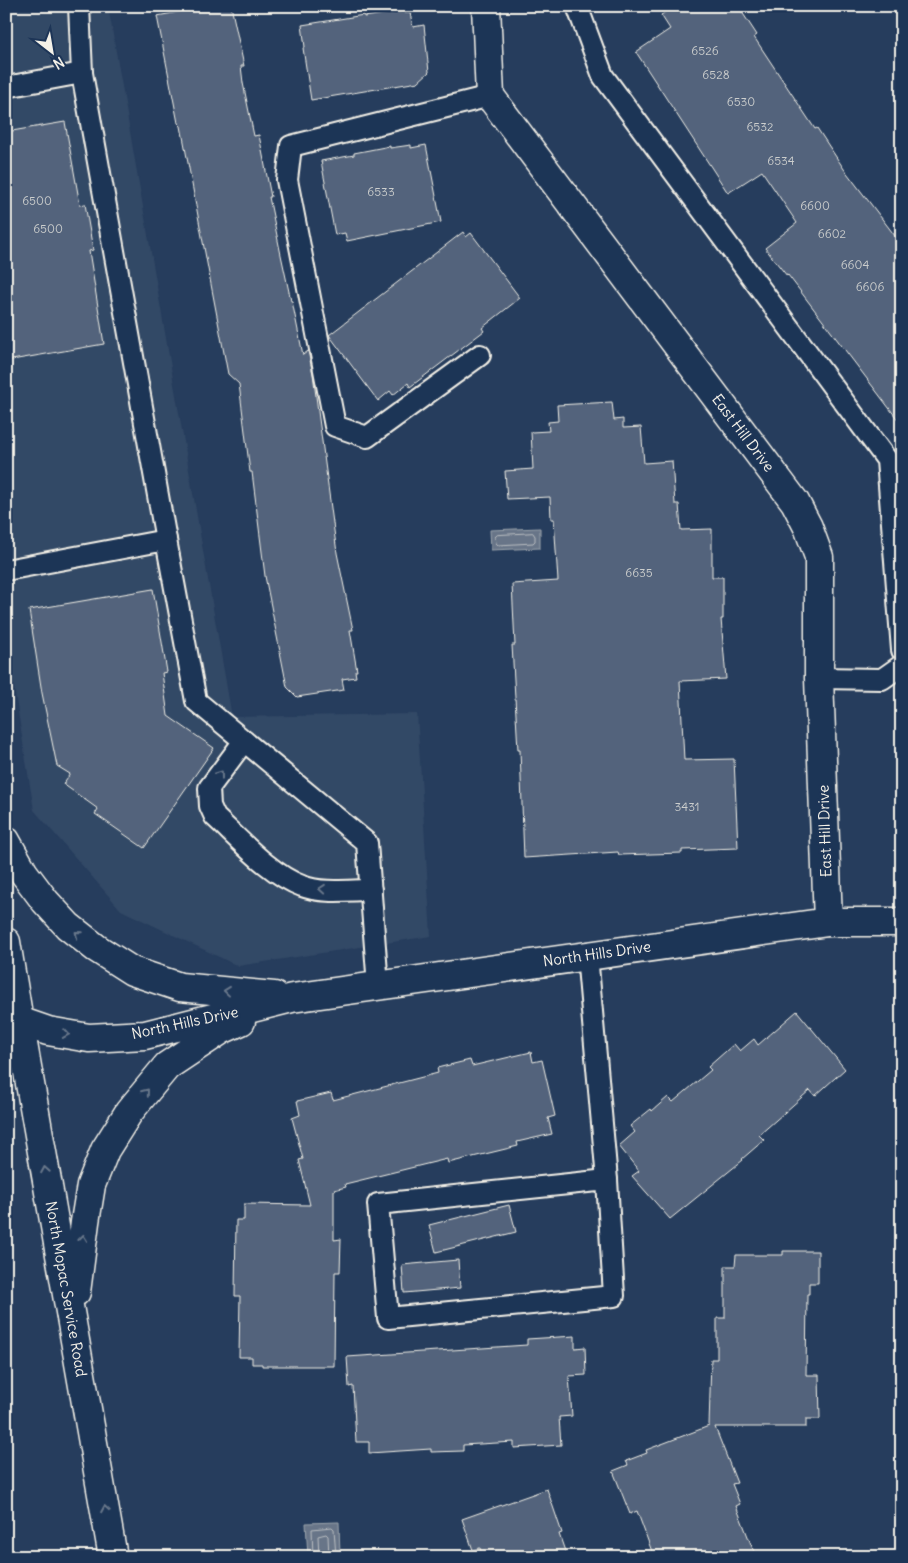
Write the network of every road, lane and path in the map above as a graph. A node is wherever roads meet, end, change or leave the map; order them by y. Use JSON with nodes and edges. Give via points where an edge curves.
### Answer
{"nodes":[{"id":1,"x":79,"y":6,"type":"edge"},
{"id":2,"x":486,"y":6,"type":"edge"},
{"id":3,"x":577,"y":6,"type":"edge"},
{"id":4,"x":82,"y":73,"type":"junction"},
{"id":5,"x":6,"y":87,"type":"edge"},
{"id":6,"x":490,"y":96,"type":"junction"},
{"id":7,"x":480,"y":356,"type":"dead end"},
{"id":8,"x":166,"y":540,"type":"junction"},
{"id":9,"x":6,"y":570,"type":"edge"},
{"id":10,"x":902,"y":650,"type":"edge"},
{"id":11,"x":902,"y":666,"type":"edge"},
{"id":12,"x":819,"y":678,"type":"junction"},
{"id":13,"x":244,"y":741,"type":"junction"},
{"id":14,"x":6,"y":841,"type":"edge"},
{"id":15,"x":371,"y":890,"type":"junction"},
{"id":16,"x":828,"y":922,"type":"junction"},
{"id":17,"x":902,"y":922,"type":"edge"},
{"id":18,"x":6,"y":942,"type":"edge"},
{"id":19,"x":587,"y":955,"type":"junction"},
{"id":20,"x":378,"y":986,"type":"junction"},
{"id":21,"x":292,"y":998,"type":"junction"},
{"id":22,"x":12,"y":1018,"type":"edge"},
{"id":23,"x":607,"y":1180,"type":"junction"},
{"id":24,"x":72,"y":1321,"type":"junction"},
{"id":25,"x":113,"y":1557,"type":"edge"}],
"edges":[{"from":1,"to":4,"type":"lane"},
{"from":2,"to":6,"type":"street"},
{"from":3,"to":10,"type":"lane","via":[[603,76],[887,460]]},
{"from":4,"to":5,"type":"lane"},
{"from":4,"to":8,"type":"lane"},
{"from":6,"to":7,"type":"lane","via":[[291,146],[288,180],[334,426],[366,437]]},
{"from":6,"to":12,"type":"street","name":"East Hill Drive","via":[[795,502],[819,557]]},
{"from":8,"to":9,"type":"lane"},
{"from":8,"to":13,"type":"lane","via":[[196,701]]},
{"from":11,"to":12,"type":"lane","via":[[882,679]]},
{"from":12,"to":16,"type":"street","name":"East Hill Drive"},
{"from":13,"to":15,"type":"lane","via":[[367,843]]},
{"from":15,"to":13,"type":"lane","one_way":true,"via":[[319,890],[302,886],[278,874],[215,817],[210,806],[209,788]]},
{"from":21,"to":14,"type":"street","name":"North Hills Drive","one_way":true,"via":[[180,987],[132,971],[68,926],[24,873]]},
{"from":15,"to":20,"type":"lane"},
{"from":16,"to":17,"type":"street","name":"North Hills Drive"},
{"from":16,"to":19,"type":"street","name":"North Hills Drive"},
{"from":18,"to":22,"type":"street","name":"North Mopac Service Road"},
{"from":19,"to":20,"type":"street","name":"North Hills Drive"},
{"from":19,"to":23,"type":"lane"},
{"from":20,"to":21,"type":"street","name":"North Hills Drive"},
{"from":22,"to":21,"type":"street","name":"North Hills Drive","one_way":true,"via":[[48,1031],[89,1038],[145,1035]]},
{"from":24,"to":21,"type":"street","one_way":true,"via":[[91,1185],[105,1150],[129,1112],[167,1066],[221,1030]]},
{"from":24,"to":22,"type":"street","name":"North Mopac Service Road","one_way":true},
{"from":23,"to":23,"type":"lane","via":[[378,1204],[388,1318],[614,1296]]},
{"from":25,"to":24,"type":"street","name":"North Mopac Service Road","one_way":true}]}
